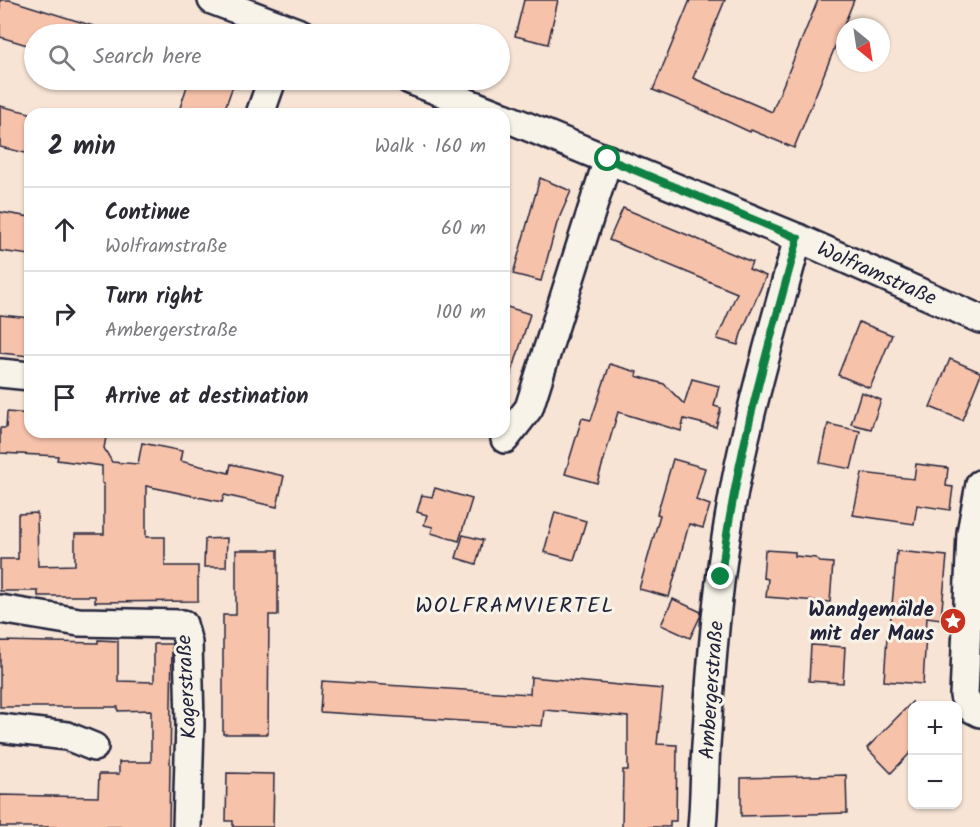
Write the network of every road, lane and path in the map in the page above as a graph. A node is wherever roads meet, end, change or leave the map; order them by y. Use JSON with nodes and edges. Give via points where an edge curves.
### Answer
{"nodes":[{"id":1,"x":213,"y":0,"type":"edge"},
{"id":2,"x":271,"y":24,"type":"edge"},
{"id":3,"x":268,"y":90,"type":"edge"},
{"id":4,"x":436,"y":90,"type":"edge"},
{"id":5,"x":262,"y":108,"type":"edge"},
{"id":6,"x":482,"y":108,"type":"edge"},
{"id":7,"x":510,"y":119,"type":"edge"},
{"id":8,"x":608,"y":159,"type":"junction"},
{"id":9,"x":798,"y":238,"type":"junction"},
{"id":10,"x":980,"y":319,"type":"edge"},
{"id":11,"x":0,"y":373,"type":"edge"},
{"id":12,"x":24,"y":375,"type":"edge"},
{"id":13,"x":510,"y":433,"type":"edge"},
{"id":14,"x":980,"y":484,"type":"edge"},
{"id":15,"x":0,"y":609,"type":"edge"},
{"id":16,"x":980,"y":713,"type":"edge"},
{"id":17,"x":0,"y":728,"type":"edge"},
{"id":18,"x":94,"y":747,"type":"dead end"},
{"id":19,"x":187,"y":827,"type":"edge"},
{"id":20,"x":702,"y":827,"type":"edge"}],
"edges":[{"from":1,"to":2,"type":"street"},
{"from":3,"to":5,"type":"street"},
{"from":4,"to":6,"type":"street"},
{"from":7,"to":8,"type":"street","name":"Wolframstraße"},
{"from":8,"to":9,"type":"street","name":"Wolframstraße"},
{"from":8,"to":13,"type":"street","via":[[529,408]]},
{"from":9,"to":10,"type":"street","name":"Wolframstraße"},
{"from":9,"to":20,"type":"street","name":"Ambergerstraße","via":[[756,392],[726,537],[706,733]]},
{"from":11,"to":12,"type":"street"},
{"from":14,"to":16,"type":"street","via":[[971,533],[964,696],[972,709]]},
{"from":15,"to":19,"type":"street","name":"Kagerstraße","via":[[79,622],[183,624],[188,643],[190,724]]},
{"from":17,"to":18,"type":"street","via":[[67,736]]}]}
